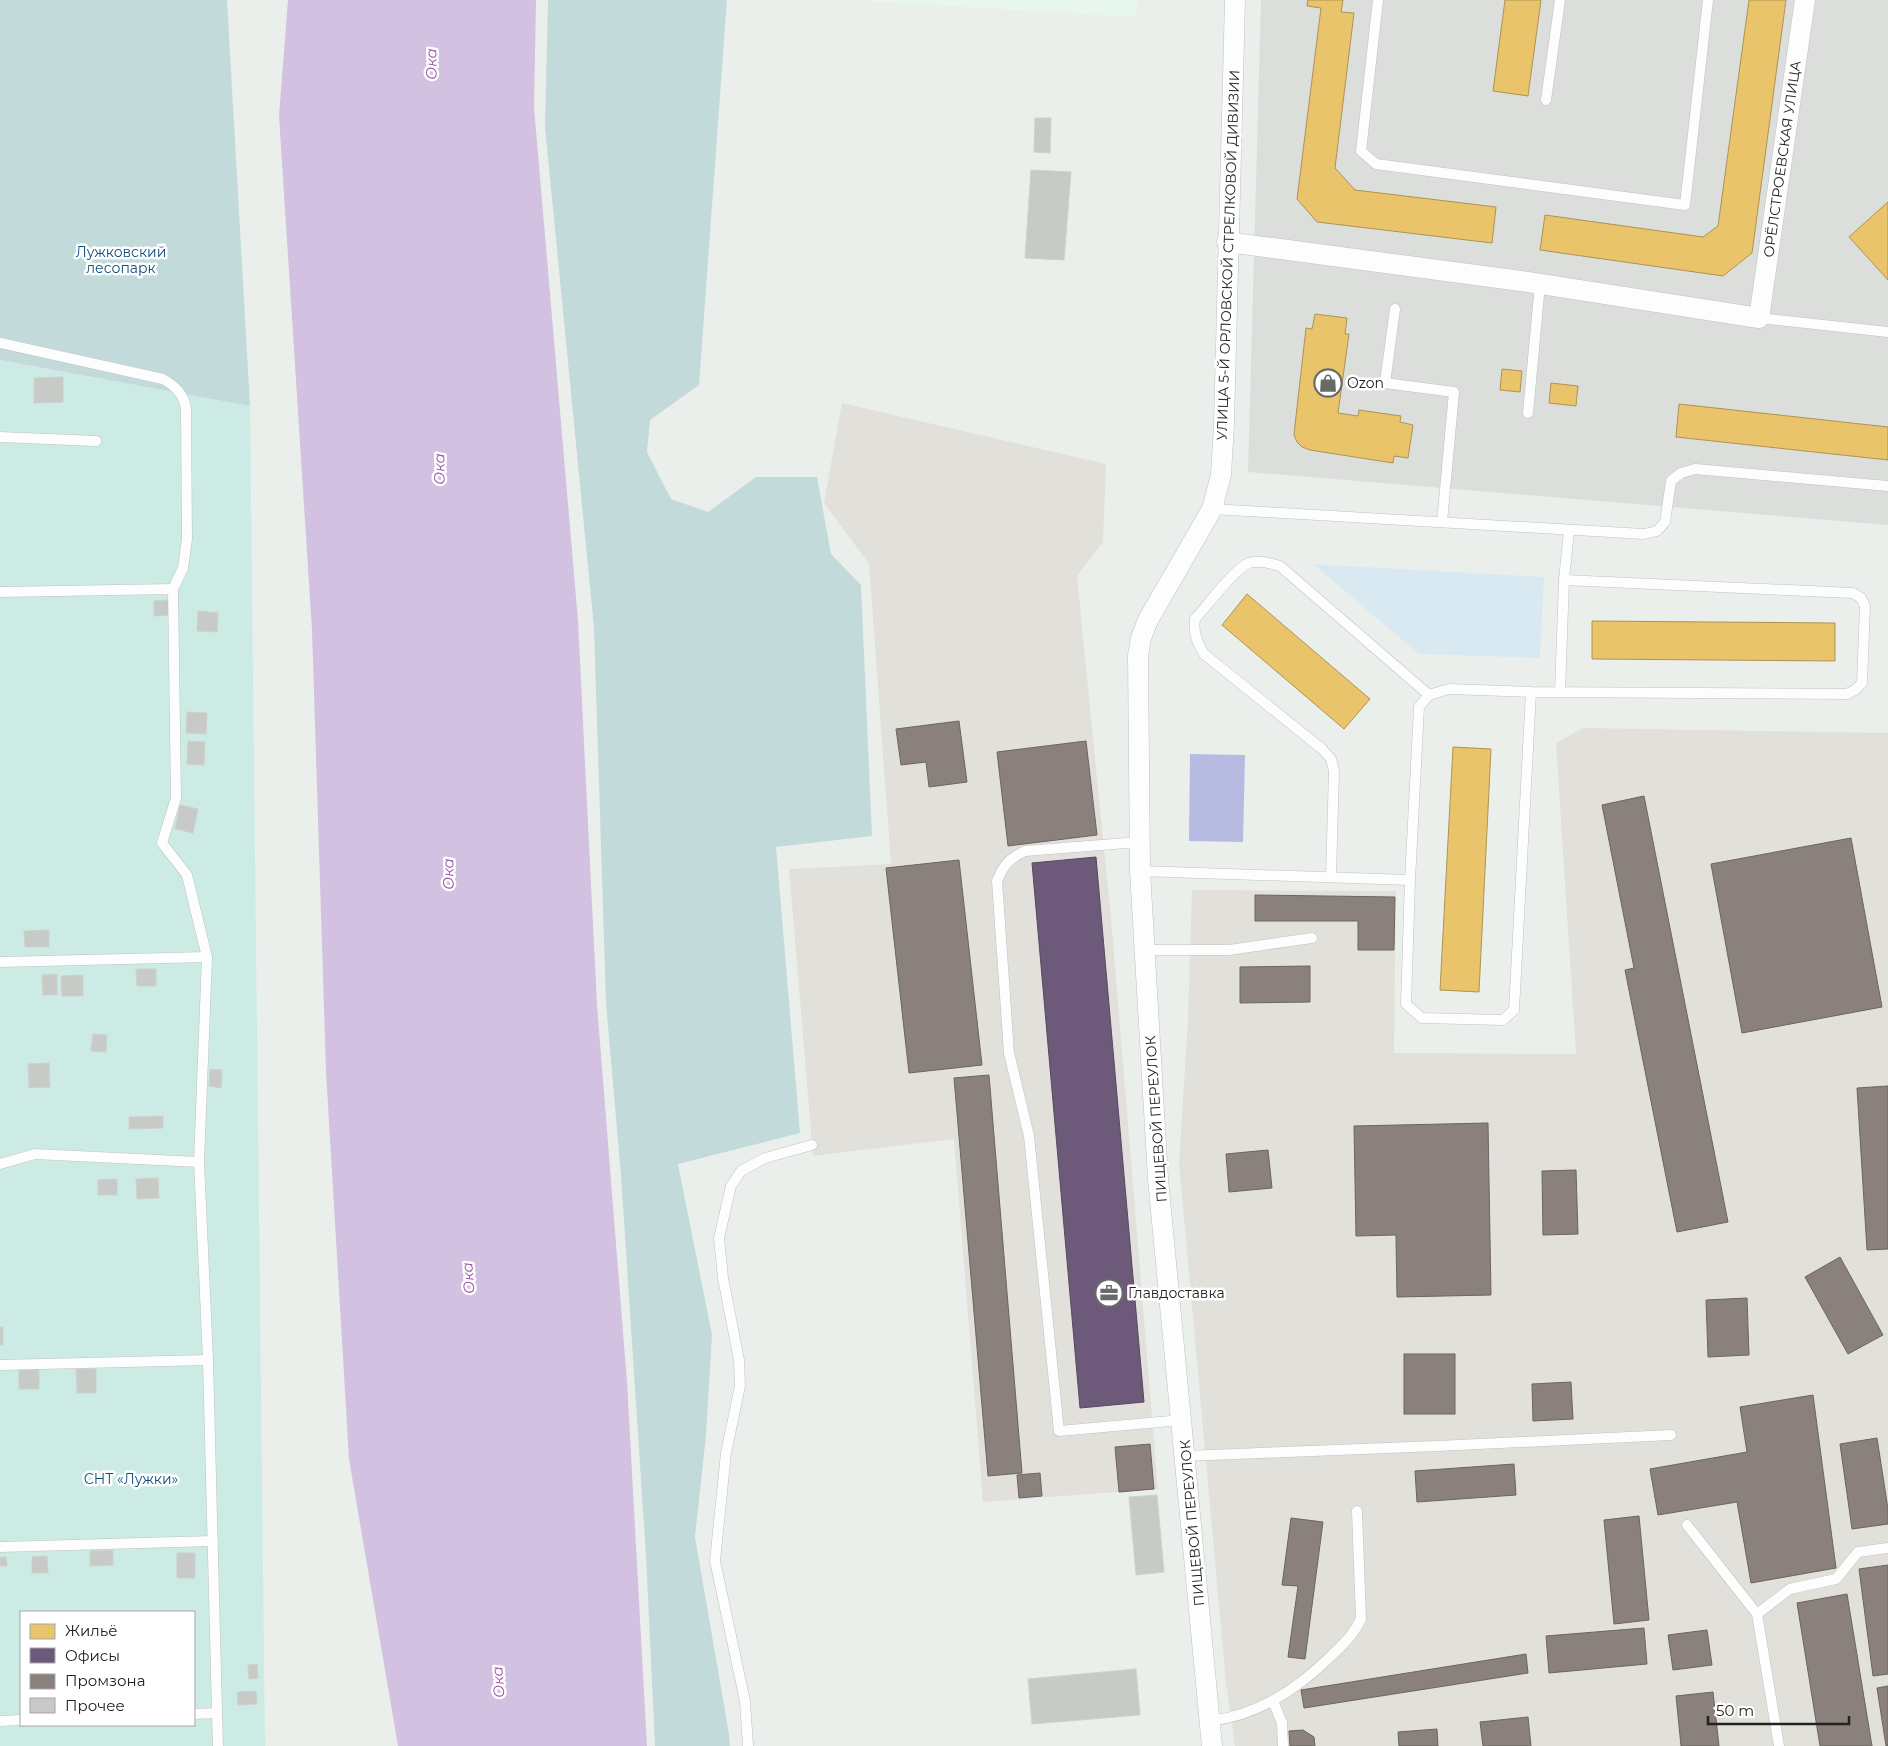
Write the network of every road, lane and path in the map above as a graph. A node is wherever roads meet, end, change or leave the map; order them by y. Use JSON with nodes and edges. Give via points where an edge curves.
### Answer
{"nodes":[{"id":1,"x":1235,"y":0,"type":"edge"},
{"id":2,"x":1378,"y":0,"type":"edge"},
{"id":3,"x":1560,"y":0,"type":"edge"},
{"id":4,"x":1708,"y":0,"type":"edge"},
{"id":5,"x":1805,"y":0,"type":"edge"},
{"id":6,"x":1546,"y":100,"type":"dead end"},
{"id":7,"x":1227,"y":242,"type":"junction"},
{"id":8,"x":1540,"y":284,"type":"junction"},
{"id":9,"x":1395,"y":309,"type":"dead end"},
{"id":10,"x":1759,"y":318,"type":"junction"},
{"id":11,"x":1888,"y":332,"type":"edge"},
{"id":12,"x":0,"y":343,"type":"edge"},
{"id":13,"x":1528,"y":413,"type":"dead end"},
{"id":14,"x":0,"y":437,"type":"edge"},
{"id":15,"x":96,"y":441,"type":"dead end"},
{"id":16,"x":1888,"y":486,"type":"edge"},
{"id":17,"x":1212,"y":509,"type":"junction"},
{"id":18,"x":1442,"y":522,"type":"junction"},
{"id":19,"x":1569,"y":531,"type":"junction"},
{"id":20,"x":1564,"y":580,"type":"junction"},
{"id":21,"x":173,"y":588,"type":"junction"},
{"id":22,"x":0,"y":592,"type":"edge"},
{"id":23,"x":1531,"y":692,"type":"junction"},
{"id":24,"x":1560,"y":692,"type":"junction"},
{"id":25,"x":1429,"y":695,"type":"junction"},
{"id":26,"x":1139,"y":842,"type":"junction"},
{"id":27,"x":1140,"y":871,"type":"junction"},
{"id":28,"x":1331,"y":877,"type":"junction"},
{"id":29,"x":1410,"y":880,"type":"junction"},
{"id":30,"x":1312,"y":938,"type":"dead end"},
{"id":31,"x":1145,"y":950,"type":"junction"},
{"id":32,"x":207,"y":958,"type":"junction"},
{"id":33,"x":0,"y":962,"type":"edge"},
{"id":34,"x":812,"y":1145,"type":"dead end"},
{"id":35,"x":199,"y":1162,"type":"junction"},
{"id":36,"x":0,"y":1164,"type":"edge"},
{"id":37,"x":208,"y":1360,"type":"junction"},
{"id":38,"x":0,"y":1365,"type":"edge"},
{"id":39,"x":1182,"y":1420,"type":"junction"},
{"id":40,"x":1671,"y":1435,"type":"dead end"},
{"id":41,"x":1185,"y":1456,"type":"junction"},
{"id":42,"x":1357,"y":1511,"type":"dead end"},
{"id":43,"x":1687,"y":1524,"type":"dead end"},
{"id":44,"x":213,"y":1541,"type":"junction"},
{"id":45,"x":0,"y":1546,"type":"edge"},
{"id":46,"x":1888,"y":1548,"type":"edge"},
{"id":47,"x":1757,"y":1614,"type":"junction"},
{"id":48,"x":1273,"y":1701,"type":"junction"},
{"id":49,"x":217,"y":1713,"type":"junction"},
{"id":50,"x":195,"y":1714,"type":"edge"},
{"id":51,"x":0,"y":1720,"type":"edge"},
{"id":52,"x":20,"y":1720,"type":"edge"},
{"id":53,"x":1210,"y":1720,"type":"junction"},
{"id":54,"x":218,"y":1746,"type":"edge"},
{"id":55,"x":748,"y":1746,"type":"edge"},
{"id":56,"x":1212,"y":1746,"type":"edge"},
{"id":57,"x":1283,"y":1746,"type":"edge"},
{"id":58,"x":1779,"y":1746,"type":"edge"}],
"edges":[{"from":1,"to":7,"type":"street","name":"УЛИЦА 5-Й ОРЛОВСКОЙ СТРЕЛКОВОЙ ДИВИЗИИ"},
{"from":2,"to":4,"type":"lane","via":[[1361,151],[1376,164],[1685,205]]},
{"from":3,"to":6,"type":"lane"},
{"from":5,"to":10,"type":"street","name":"ОРЁЛСТРОЕВСКАЯ УЛИЦА"},
{"from":7,"to":8,"type":"street"},
{"from":7,"to":17,"type":"street","name":"УЛИЦА 5-Й ОРЛОВСКОЙ СТРЕЛКОВОЙ ДИВИЗИИ","via":[[1224,424],[1221,475]]},
{"from":8,"to":10,"type":"street"},
{"from":8,"to":13,"type":"lane"},
{"from":9,"to":18,"type":"lane","via":[[1385,383],[1454,392]]},
{"from":10,"to":11,"type":"lane"},
{"from":12,"to":21,"type":"lane","via":[[163,379],[176,386],[186,409],[187,539],[183,568]]},
{"from":14,"to":15,"type":"lane"},
{"from":16,"to":19,"type":"lane","via":[[1695,469],[1681,473],[1671,482],[1665,522],[1657,531],[1644,534]]},
{"from":17,"to":18,"type":"lane"},
{"from":17,"to":26,"type":"street","name":"ПИЩЕВОЙ ПЕРЕУЛОК","via":[[1148,620],[1141,638],[1138,656]]},
{"from":18,"to":19,"type":"lane"},
{"from":19,"to":20,"type":"lane"},
{"from":20,"to":24,"type":"lane"},
{"from":20,"to":24,"type":"lane","via":[[1853,593],[1865,606],[1864,670],[1862,684],[1847,694]]},
{"from":21,"to":22,"type":"lane"},
{"from":21,"to":32,"type":"lane","via":[[176,798],[162,843],[187,875]]},
{"from":23,"to":24,"type":"lane"},
{"from":23,"to":25,"type":"lane","via":[[1449,690]]},
{"from":23,"to":29,"type":"lane","via":[[1514,1010],[1503,1020],[1422,1018],[1406,1004]]},
{"from":25,"to":28,"type":"lane","via":[[1280,566],[1264,562],[1240,568],[1195,619],[1196,641],[1204,654],[1322,749],[1331,760],[1334,771]]},
{"from":25,"to":29,"type":"lane","via":[[1419,707]]},
{"from":26,"to":27,"type":"street","name":"ПИЩЕВОЙ ПЕРЕУЛОК"},
{"from":26,"to":39,"type":"lane","via":[[1025,851],[1004,865],[997,881],[1009,1053],[1028,1136],[1059,1431]]},
{"from":27,"to":28,"type":"lane"},
{"from":27,"to":31,"type":"street","name":"ПИЩЕВОЙ ПЕРЕУЛОК"},
{"from":28,"to":29,"type":"lane"},
{"from":30,"to":31,"type":"lane","via":[[1229,950]]},
{"from":31,"to":39,"type":"street","name":"ПИЩЕВОЙ ПЕРЕУЛОК","via":[[1158,1179]]},
{"from":32,"to":33,"type":"lane"},
{"from":32,"to":35,"type":"lane"},
{"from":34,"to":55,"type":"lane","via":[[765,1158],[741,1171],[732,1186],[720,1238],[740,1386],[726,1453],[715,1561],[745,1701]]},
{"from":35,"to":36,"type":"lane","via":[[35,1154]]},
{"from":35,"to":37,"type":"lane"},
{"from":37,"to":38,"type":"lane"},
{"from":37,"to":44,"type":"lane"},
{"from":39,"to":41,"type":"street","name":"ПИЩЕВОЙ ПЕРЕУЛОК"},
{"from":40,"to":41,"type":"lane"},
{"from":41,"to":53,"type":"street","name":"ПИЩЕВОЙ ПЕРЕУЛОК"},
{"from":42,"to":48,"type":"lane","via":[[1361,1619],[1355,1632],[1311,1675]]},
{"from":43,"to":47,"type":"lane"},
{"from":44,"to":45,"type":"lane"},
{"from":44,"to":49,"type":"lane"},
{"from":46,"to":47,"type":"lane","via":[[1858,1552],[1836,1579],[1790,1589]]},
{"from":47,"to":58,"type":"lane"},
{"from":48,"to":53,"type":"lane","via":[[1236,1716]]},
{"from":48,"to":57,"type":"lane","via":[[1282,1723]]},
{"from":49,"to":50,"type":"lane"},
{"from":49,"to":54,"type":"lane"},
{"from":51,"to":52,"type":"lane"},
{"from":53,"to":56,"type":"street","name":"ПИЩЕВОЙ ПЕРЕУЛОК"}]}
